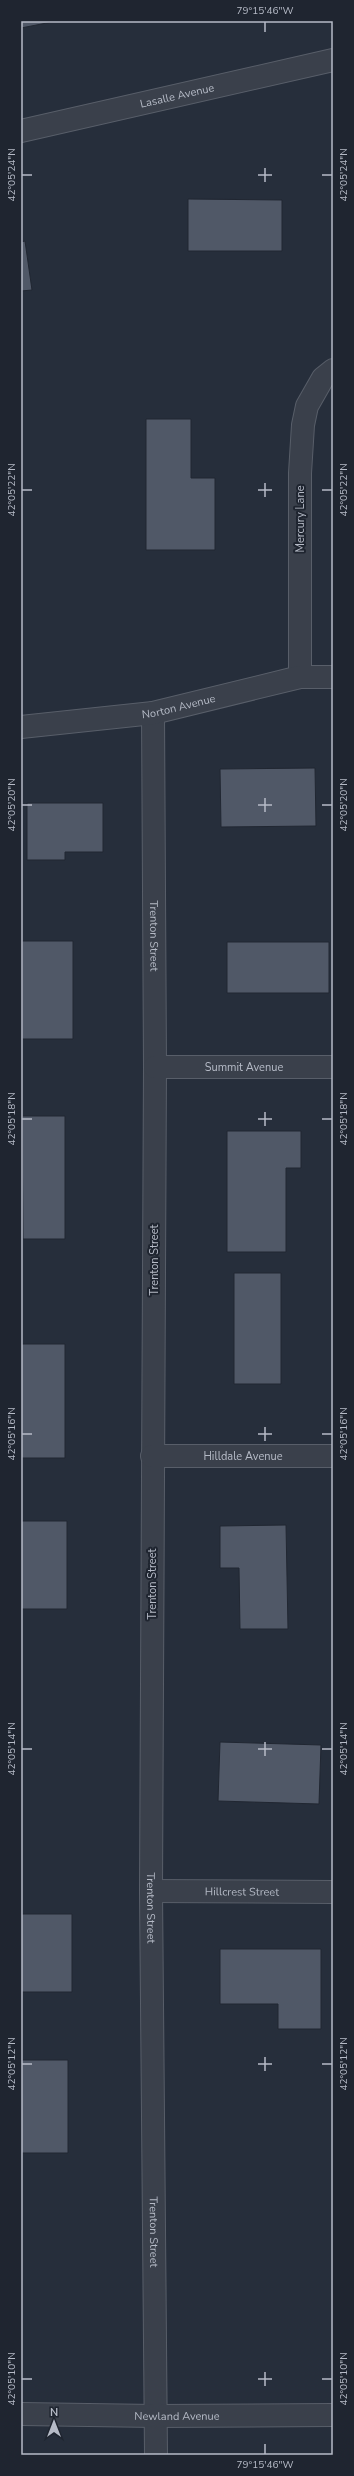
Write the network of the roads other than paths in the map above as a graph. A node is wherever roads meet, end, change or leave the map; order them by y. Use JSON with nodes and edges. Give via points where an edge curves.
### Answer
{"nodes":[{"id":1,"x":333,"y":60,"type":"edge"},
{"id":2,"x":21,"y":131,"type":"edge"},
{"id":3,"x":333,"y":370,"type":"edge"},
{"id":4,"x":300,"y":677,"type":"junction"},
{"id":5,"x":333,"y":677,"type":"edge"},
{"id":6,"x":153,"y":713,"type":"junction"},
{"id":7,"x":21,"y":727,"type":"edge"},
{"id":8,"x":155,"y":1067,"type":"junction"},
{"id":9,"x":333,"y":1067,"type":"edge"},
{"id":10,"x":152,"y":1456,"type":"junction"},
{"id":11,"x":333,"y":1456,"type":"edge"},
{"id":12,"x":151,"y":1891,"type":"junction"},
{"id":13,"x":333,"y":1892,"type":"edge"},
{"id":14,"x":21,"y":2414,"type":"edge"},
{"id":15,"x":333,"y":2415,"type":"edge"},
{"id":16,"x":155,"y":2416,"type":"junction"},
{"id":17,"x":156,"y":2455,"type":"edge"}],
"edges":[{"from":1,"to":2,"type":"street","name":"Lasalle Avenue"},
{"from":3,"to":4,"type":"street","name":"Mercury Lane","via":[[323,378],[307,406],[303,425],[300,473]]},
{"from":4,"to":5,"type":"street","name":"Norton Avenue"},
{"from":4,"to":6,"type":"street","name":"Norton Avenue"},
{"from":6,"to":7,"type":"street","name":"Norton Avenue"},
{"from":6,"to":8,"type":"street","name":"Trenton Street"},
{"from":8,"to":9,"type":"street","name":"Summit Avenue"},
{"from":8,"to":10,"type":"street","name":"Trenton Street"},
{"from":10,"to":11,"type":"street","name":"Hilldale Avenue"},
{"from":10,"to":12,"type":"street","name":"Trenton Street"},
{"from":12,"to":13,"type":"street","name":"Hillcrest Street"},
{"from":12,"to":16,"type":"street","name":"Trenton Street"},
{"from":14,"to":16,"type":"street","name":"Newland Avenue"},
{"from":15,"to":16,"type":"street","name":"Newland Avenue"},
{"from":16,"to":17,"type":"street","name":"Trenton Street"}]}
